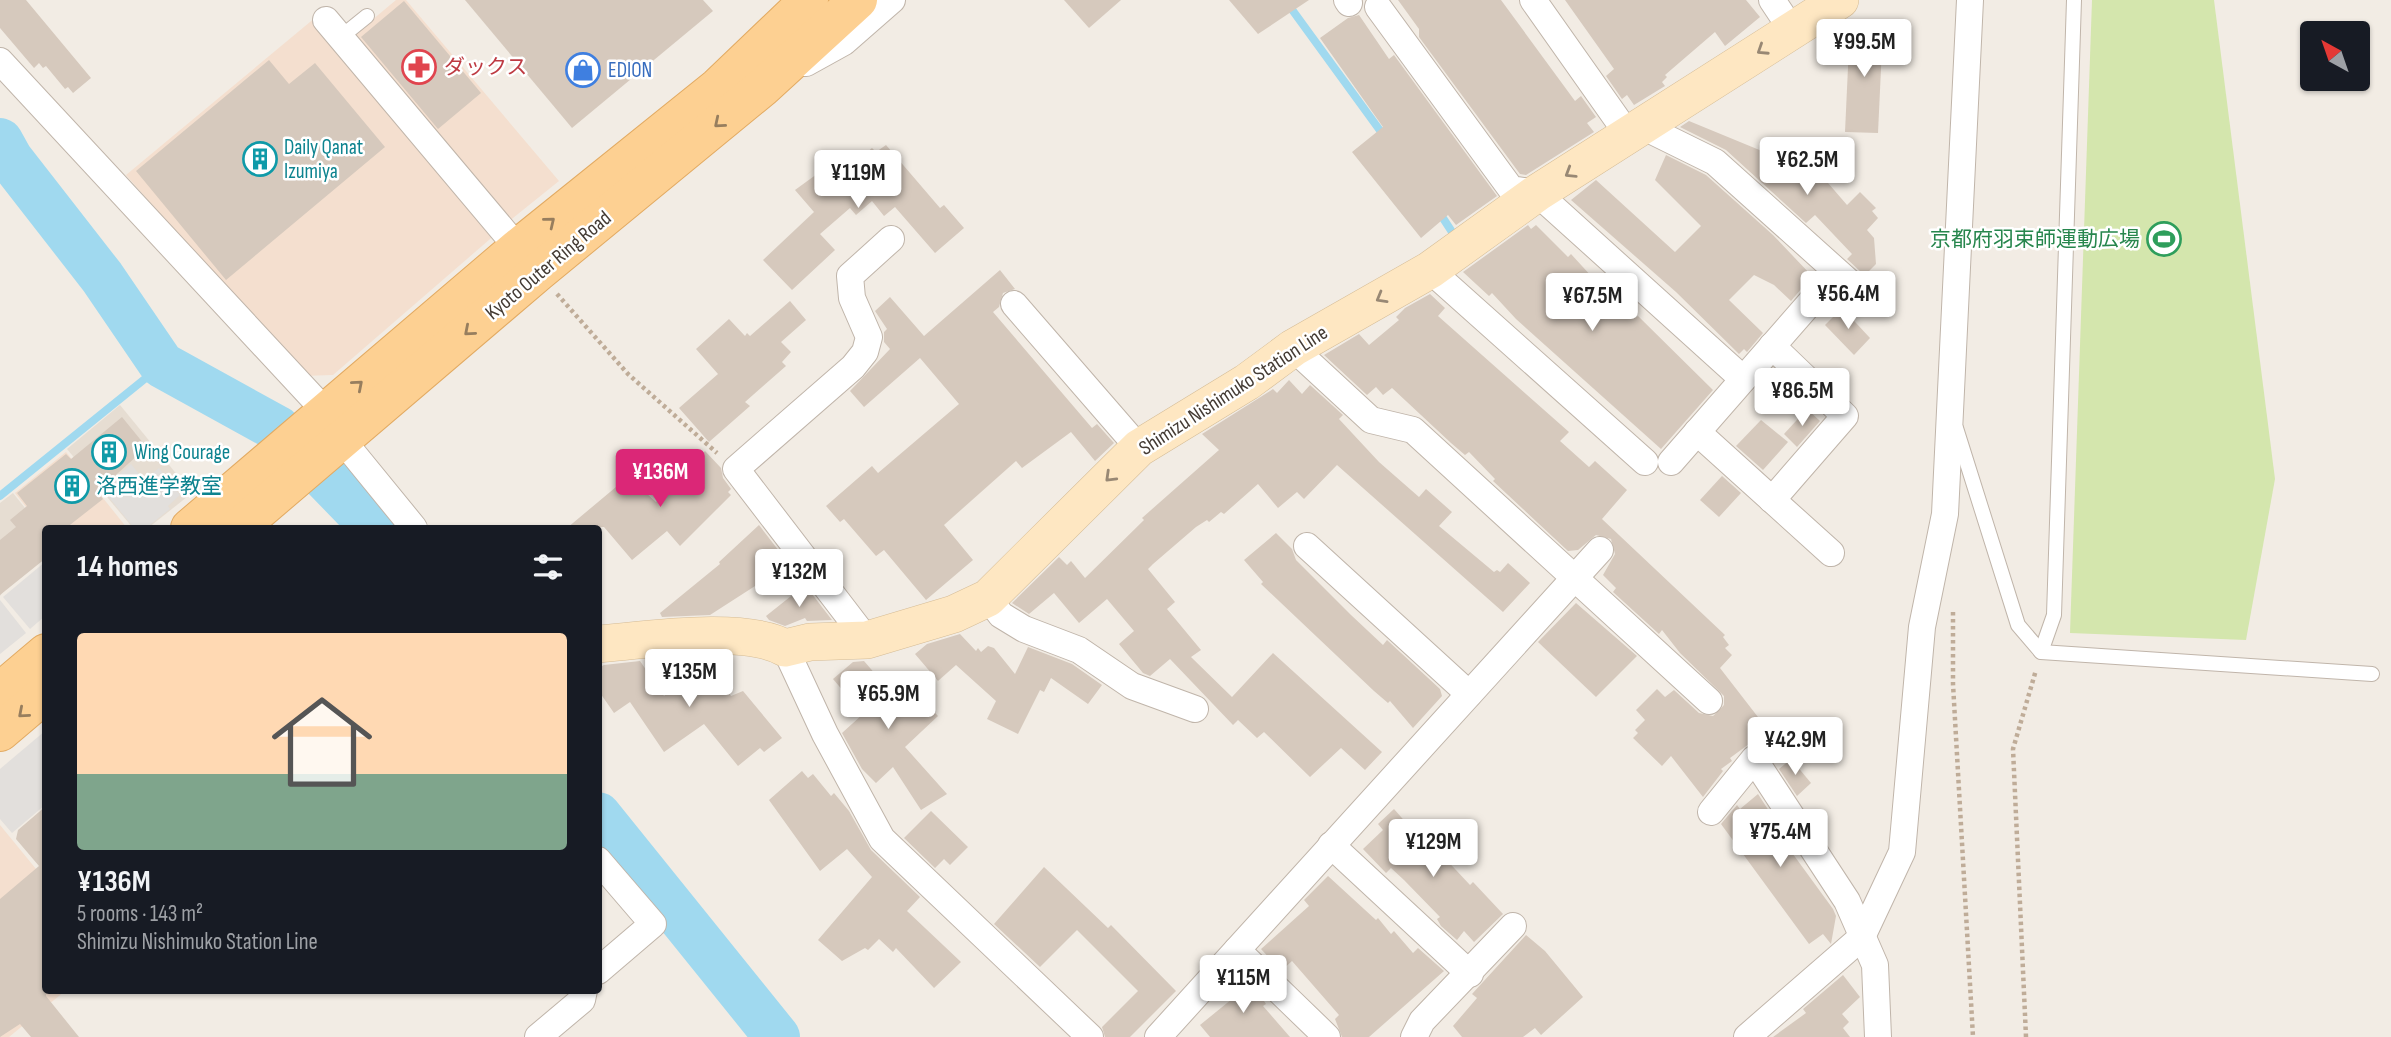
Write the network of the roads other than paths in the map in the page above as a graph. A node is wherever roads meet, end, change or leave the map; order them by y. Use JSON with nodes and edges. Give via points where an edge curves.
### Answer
{"nodes":[{"id":1,"x":782,"y":0,"type":"edge"},
{"id":2,"x":809,"y":0,"type":"edge"},
{"id":3,"x":858,"y":0,"type":"edge"},
{"id":4,"x":892,"y":0,"type":"edge"},
{"id":5,"x":1533,"y":0,"type":"edge"},
{"id":6,"x":1772,"y":0,"type":"edge"},
{"id":7,"x":1840,"y":0,"type":"edge"},
{"id":8,"x":1969,"y":0,"type":"edge"},
{"id":9,"x":2074,"y":0,"type":"edge"},
{"id":10,"x":1378,"y":7,"type":"dead end"},
{"id":11,"x":367,"y":16,"type":"dead end"},
{"id":12,"x":334,"y":29,"type":"joint"},
{"id":13,"x":1792,"y":30,"type":"junction"},
{"id":14,"x":0,"y":61,"type":"edge"},
{"id":15,"x":718,"y":87,"type":"junction"},
{"id":16,"x":763,"y":87,"type":"junction"},
{"id":17,"x":1636,"y":132,"type":"junction"},
{"id":18,"x":1538,"y":193,"type":"junction"},
{"id":19,"x":891,"y":239,"type":"dead end"},
{"id":20,"x":528,"y":260,"type":"junction"},
{"id":21,"x":1430,"y":270,"type":"junction"},
{"id":22,"x":1837,"y":272,"type":"junction"},
{"id":23,"x":1861,"y":293,"type":"dead end"},
{"id":24,"x":1014,"y":304,"type":"dead end"},
{"id":25,"x":1772,"y":346,"type":"junction"},
{"id":26,"x":1293,"y":348,"type":"junction"},
{"id":27,"x":1743,"y":379,"type":"junction"},
{"id":28,"x":1951,"y":410,"type":"junction"},
{"id":29,"x":1697,"y":432,"type":"junction"},
{"id":30,"x":325,"y":434,"type":"junction"},
{"id":31,"x":1139,"y":448,"type":"junction"},
{"id":32,"x":284,"y":469,"type":"junction"},
{"id":33,"x":1772,"y":500,"type":"junction"},
{"id":34,"x":195,"y":525,"type":"edge"},
{"id":35,"x":240,"y":525,"type":"edge"},
{"id":36,"x":411,"y":525,"type":"edge"},
{"id":37,"x":1307,"y":547,"type":"dead end"},
{"id":38,"x":1600,"y":550,"type":"dead end"},
{"id":39,"x":1830,"y":553,"type":"dead end"},
{"id":40,"x":1575,"y":578,"type":"junction"},
{"id":41,"x":988,"y":598,"type":"junction"},
{"id":42,"x":867,"y":640,"type":"junction"},
{"id":43,"x":602,"y":644,"type":"edge"},
{"id":44,"x":785,"y":648,"type":"junction"},
{"id":45,"x":2041,"y":652,"type":"junction"},
{"id":46,"x":42,"y":656,"type":"edge"},
{"id":47,"x":2372,"y":674,"type":"dead end"},
{"id":48,"x":0,"y":692,"type":"edge"},
{"id":49,"x":1469,"y":694,"type":"junction"},
{"id":50,"x":42,"y":696,"type":"edge"},
{"id":51,"x":1709,"y":701,"type":"dead end"},
{"id":52,"x":1195,"y":709,"type":"dead end"},
{"id":53,"x":0,"y":732,"type":"edge"},
{"id":54,"x":1711,"y":812,"type":"dead end"},
{"id":55,"x":1331,"y":845,"type":"junction"},
{"id":56,"x":602,"y":865,"type":"edge"},
{"id":57,"x":1513,"y":926,"type":"dead end"},
{"id":58,"x":1862,"y":937,"type":"junction"},
{"id":59,"x":1237,"y":950,"type":"junction"},
{"id":60,"x":602,"y":968,"type":"edge"},
{"id":61,"x":1470,"y":974,"type":"junction"},
{"id":62,"x":583,"y":994,"type":"edge"},
{"id":63,"x":538,"y":1037,"type":"edge"},
{"id":64,"x":1090,"y":1037,"type":"edge"},
{"id":65,"x":1158,"y":1037,"type":"edge"},
{"id":66,"x":1327,"y":1037,"type":"edge"},
{"id":67,"x":1414,"y":1037,"type":"edge"},
{"id":68,"x":1747,"y":1037,"type":"edge"},
{"id":69,"x":1878,"y":1037,"type":"edge"}],
"edges":[{"from":1,"to":15,"type":"street"},
{"from":2,"to":15,"type":"main road","name":"Kyoto Outer Ring Road"},
{"from":3,"to":16,"type":"main road","name":"Kyoto Outer Ring Road"},
{"from":4,"to":16,"type":"street","via":[[844,42]]},
{"from":5,"to":17,"type":"street"},
{"from":6,"to":13,"type":"street"},
{"from":7,"to":13,"type":"main road","name":"Shimizu Nishimuko Station Line"},
{"from":8,"to":28,"type":"street"},
{"from":9,"to":45,"type":"lane","via":[[2054,615]]},
{"from":10,"to":18,"type":"street","via":[[1511,188]]},
{"from":11,"to":12,"type":"lane"},
{"from":12,"to":20,"type":"street"},
{"from":13,"to":17,"type":"main road","name":"Shimizu Nishimuko Station Line","one_way":true},
{"from":14,"to":30,"type":"street"},
{"from":20,"to":15,"type":"main road","name":"Kyoto Outer Ring Road","one_way":true},
{"from":16,"to":20,"type":"main road","name":"Kyoto Outer Ring Road","one_way":true},
{"from":17,"to":18,"type":"main road","name":"Shimizu Nishimuko Station Line","one_way":true},
{"from":17,"to":22,"type":"street","via":[[1715,162]]},
{"from":18,"to":21,"type":"main road","name":"Shimizu Nishimuko Station Line"},
{"from":18,"to":27,"type":"street"},
{"from":19,"to":42,"type":"street","via":[[850,276],[852,298],[869,337],[865,352],[736,469]]},
{"from":20,"to":30,"type":"main road","name":"Kyoto Outer Ring Road"},
{"from":21,"to":26,"type":"main road","name":"Shimizu Nishimuko Station Line","one_way":true},
{"from":21,"to":29,"type":"street","via":[[1658,462]]},
{"from":22,"to":23,"type":"street"},
{"from":22,"to":25,"type":"street"},
{"from":24,"to":31,"type":"street"},
{"from":25,"to":27,"type":"street"},
{"from":25,"to":33,"type":"street","via":[[1846,416]]},
{"from":26,"to":31,"type":"main road","name":"Shimizu Nishimuko Station Line"},
{"from":26,"to":40,"type":"street","via":[[1371,420],[1413,430]]},
{"from":27,"to":29,"type":"street"},
{"from":28,"to":45,"type":"lane","via":[[2018,625]]},
{"from":28,"to":58,"type":"street","via":[[1945,514],[1922,627],[1902,852]]},
{"from":29,"to":33,"type":"street"},
{"from":30,"to":32,"type":"main road","name":"Kyoto Outer Ring Road"},
{"from":30,"to":36,"type":"street"},
{"from":31,"to":41,"type":"main road","name":"Shimizu Nishimuko Station Line","one_way":true},
{"from":32,"to":34,"type":"main road","name":"Kyoto Outer Ring Road"},
{"from":32,"to":35,"type":"main road","name":"Kyoto Outer Ring Road"},
{"from":33,"to":39,"type":"street"},
{"from":37,"to":49,"type":"street"},
{"from":38,"to":40,"type":"street"},
{"from":40,"to":49,"type":"street"},
{"from":40,"to":51,"type":"street"},
{"from":41,"to":42,"type":"main road","name":"Shimizu Nishimuko Station Line","via":[[954,614]]},
{"from":41,"to":52,"type":"street","via":[[1000,615],[1024,629],[1079,650],[1132,686]]},
{"from":42,"to":44,"type":"main road","name":"Shimizu Nishimuko Station Line","via":[[810,642]]},
{"from":43,"to":44,"type":"main road","name":"Shimizu Nishimuko Station Line","via":[[717,636],[773,641]]},
{"from":44,"to":64,"type":"street","via":[[825,734],[883,839]]},
{"from":45,"to":47,"type":"lane"},
{"from":46,"to":48,"type":"main road"},
{"from":49,"to":55,"type":"street"},
{"from":50,"to":53,"type":"main road","one_way":true},
{"from":54,"to":58,"type":"street","via":[[1754,759],[1847,901]]},
{"from":55,"to":59,"type":"street"},
{"from":55,"to":61,"type":"street"},
{"from":56,"to":60,"type":"street","via":[[653,924]]},
{"from":57,"to":61,"type":"street"},
{"from":58,"to":68,"type":"street"},
{"from":58,"to":69,"type":"street","via":[[1875,965]]},
{"from":59,"to":65,"type":"street"},
{"from":59,"to":66,"type":"street"},
{"from":61,"to":67,"type":"street","via":[[1422,1021]]},
{"from":62,"to":63,"type":"street","via":[[582,1000]]}]}
